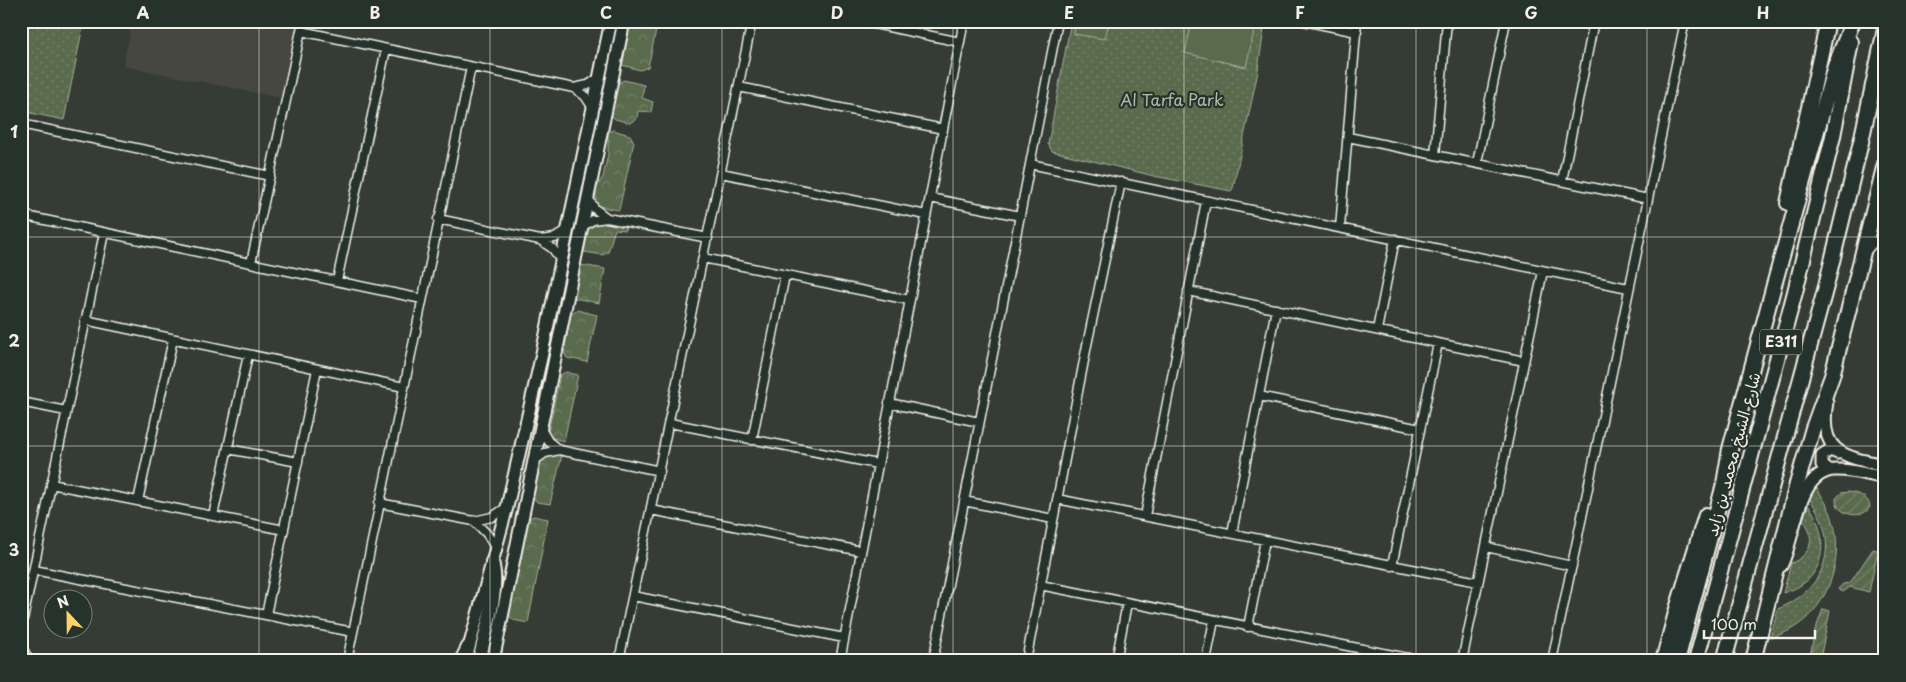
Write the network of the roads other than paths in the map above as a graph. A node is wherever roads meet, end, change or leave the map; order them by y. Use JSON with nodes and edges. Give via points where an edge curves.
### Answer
{"nodes":[{"id":1,"x":302,"y":21,"type":"edge"},
{"id":2,"x":611,"y":21,"type":"edge"},
{"id":3,"x":624,"y":21,"type":"edge"},
{"id":4,"x":752,"y":21,"type":"edge"},
{"id":5,"x":860,"y":21,"type":"edge"},
{"id":6,"x":964,"y":21,"type":"edge"},
{"id":7,"x":1058,"y":21,"type":"edge"},
{"id":8,"x":1304,"y":21,"type":"edge"},
{"id":9,"x":1358,"y":21,"type":"edge"},
{"id":10,"x":1447,"y":21,"type":"edge"},
{"id":11,"x":1506,"y":21,"type":"edge"},
{"id":12,"x":1594,"y":21,"type":"edge"},
{"id":13,"x":1685,"y":21,"type":"edge"},
{"id":14,"x":1828,"y":21,"type":"edge"},
{"id":15,"x":1854,"y":21,"type":"edge"},
{"id":16,"x":1885,"y":29,"type":"edge"},
{"id":17,"x":300,"y":31,"type":"junction"},
{"id":18,"x":1356,"y":32,"type":"junction"},
{"id":19,"x":960,"y":42,"type":"junction"},
{"id":20,"x":386,"y":49,"type":"junction"},
{"id":21,"x":470,"y":67,"type":"junction"},
{"id":22,"x":599,"y":78,"type":"junction"},
{"id":23,"x":739,"y":87,"type":"junction"},
{"id":24,"x":574,"y":88,"type":"junction"},
{"id":25,"x":593,"y":108,"type":"junction"},
{"id":26,"x":21,"y":124,"type":"edge"},
{"id":27,"x":943,"y":129,"type":"junction"},
{"id":28,"x":1348,"y":137,"type":"junction"},
{"id":29,"x":1435,"y":154,"type":"junction"},
{"id":30,"x":1477,"y":163,"type":"junction"},
{"id":31,"x":1030,"y":164,"type":"junction"},
{"id":32,"x":1885,"y":164,"type":"edge"},
{"id":33,"x":721,"y":173,"type":"junction"},
{"id":34,"x":270,"y":176,"type":"junction"},
{"id":35,"x":1562,"y":180,"type":"junction"},
{"id":36,"x":1121,"y":182,"type":"junction"},
{"id":37,"x":1883,"y":184,"type":"edge"},
{"id":38,"x":587,"y":196,"type":"junction"},
{"id":39,"x":930,"y":198,"type":"junction"},
{"id":40,"x":1648,"y":199,"type":"junction"},
{"id":41,"x":1206,"y":201,"type":"junction"},
{"id":42,"x":21,"y":215,"type":"edge"},
{"id":43,"x":926,"y":215,"type":"junction"},
{"id":44,"x":1020,"y":216,"type":"junction"},
{"id":45,"x":607,"y":218,"type":"junction"},
{"id":46,"x":438,"y":219,"type":"junction"},
{"id":47,"x":582,"y":227,"type":"junction"},
{"id":48,"x":1340,"y":228,"type":"junction"},
{"id":49,"x":568,"y":229,"type":"junction"},
{"id":50,"x":104,"y":233,"type":"junction"},
{"id":51,"x":1885,"y":237,"type":"edge"},
{"id":52,"x":708,"y":238,"type":"junction"},
{"id":53,"x":540,"y":240,"type":"junction"},
{"id":54,"x":1395,"y":240,"type":"junction"},
{"id":55,"x":703,"y":258,"type":"junction"},
{"id":56,"x":1861,"y":262,"type":"junction"},
{"id":57,"x":252,"y":263,"type":"junction"},
{"id":58,"x":560,"y":266,"type":"junction"},
{"id":59,"x":1542,"y":271,"type":"junction"},
{"id":60,"x":785,"y":274,"type":"junction"},
{"id":61,"x":337,"y":281,"type":"junction"},
{"id":62,"x":1774,"y":285,"type":"junction"},
{"id":63,"x":1628,"y":288,"type":"junction"},
{"id":64,"x":1188,"y":291,"type":"junction"},
{"id":65,"x":422,"y":299,"type":"junction"},
{"id":66,"x":909,"y":300,"type":"junction"},
{"id":67,"x":1276,"y":309,"type":"junction"},
{"id":68,"x":85,"y":320,"type":"junction"},
{"id":69,"x":562,"y":324,"type":"junction"},
{"id":70,"x":1377,"y":330,"type":"junction"},
{"id":71,"x":172,"y":339,"type":"junction"},
{"id":72,"x":1438,"y":343,"type":"junction"},
{"id":73,"x":248,"y":354,"type":"junction"},
{"id":74,"x":1524,"y":361,"type":"junction"},
{"id":75,"x":318,"y":369,"type":"junction"},
{"id":76,"x":1832,"y":376,"type":"junction"},
{"id":77,"x":404,"y":387,"type":"junction"},
{"id":78,"x":1259,"y":396,"type":"junction"},
{"id":79,"x":21,"y":402,"type":"edge"},
{"id":80,"x":889,"y":403,"type":"junction"},
{"id":81,"x":66,"y":411,"type":"junction"},
{"id":82,"x":979,"y":422,"type":"junction"},
{"id":83,"x":670,"y":423,"type":"junction"},
{"id":84,"x":540,"y":429,"type":"junction"},
{"id":85,"x":1420,"y":429,"type":"junction"},
{"id":86,"x":752,"y":440,"type":"junction"},
{"id":87,"x":228,"y":449,"type":"junction"},
{"id":88,"x":1730,"y":449,"type":"junction"},
{"id":89,"x":560,"y":450,"type":"junction"},
{"id":90,"x":1838,"y":452,"type":"junction"},
{"id":91,"x":534,"y":461,"type":"junction"},
{"id":92,"x":298,"y":462,"type":"junction"},
{"id":93,"x":877,"y":464,"type":"junction"},
{"id":94,"x":1885,"y":465,"type":"edge"},
{"id":95,"x":1828,"y":470,"type":"junction"},
{"id":96,"x":660,"y":471,"type":"junction"},
{"id":97,"x":1885,"y":478,"type":"edge"},
{"id":98,"x":51,"y":484,"type":"junction"},
{"id":99,"x":1057,"y":499,"type":"junction"},
{"id":100,"x":138,"y":501,"type":"junction"},
{"id":101,"x":964,"y":501,"type":"junction"},
{"id":102,"x":379,"y":503,"type":"junction"},
{"id":103,"x":507,"y":507,"type":"junction"},
{"id":104,"x":652,"y":510,"type":"junction"},
{"id":105,"x":213,"y":516,"type":"junction"},
{"id":106,"x":1145,"y":516,"type":"junction"},
{"id":107,"x":1053,"y":519,"type":"junction"},
{"id":108,"x":474,"y":522,"type":"junction"},
{"id":109,"x":284,"y":530,"type":"junction"},
{"id":110,"x":1232,"y":533,"type":"junction"},
{"id":111,"x":1265,"y":540,"type":"junction"},
{"id":112,"x":1486,"y":547,"type":"junction"},
{"id":113,"x":497,"y":549,"type":"junction"},
{"id":114,"x":861,"y":551,"type":"junction"},
{"id":115,"x":492,"y":562,"type":"junction"},
{"id":116,"x":1392,"y":566,"type":"junction"},
{"id":117,"x":1572,"y":566,"type":"junction"},
{"id":118,"x":34,"y":570,"type":"junction"},
{"id":119,"x":1774,"y":578,"type":"junction"},
{"id":120,"x":1478,"y":582,"type":"junction"},
{"id":121,"x":1040,"y":585,"type":"junction"},
{"id":122,"x":633,"y":596,"type":"junction"},
{"id":123,"x":1127,"y":603,"type":"junction"},
{"id":124,"x":266,"y":615,"type":"junction"},
{"id":125,"x":1214,"y":620,"type":"junction"},
{"id":126,"x":1248,"y":627,"type":"junction"},
{"id":127,"x":21,"y":629,"type":"edge"},
{"id":128,"x":353,"y":632,"type":"junction"},
{"id":129,"x":1732,"y":634,"type":"junction"},
{"id":130,"x":844,"y":638,"type":"junction"},
{"id":131,"x":623,"y":644,"type":"junction"},
{"id":132,"x":21,"y":645,"type":"edge"},
{"id":133,"x":468,"y":647,"type":"junction"},
{"id":134,"x":843,"y":660,"type":"edge"},
{"id":135,"x":29,"y":661,"type":"edge"},
{"id":136,"x":347,"y":661,"type":"edge"},
{"id":137,"x":462,"y":661,"type":"edge"},
{"id":138,"x":466,"y":661,"type":"edge"},
{"id":139,"x":479,"y":661,"type":"edge"},
{"id":140,"x":494,"y":661,"type":"edge"},
{"id":141,"x":619,"y":661,"type":"edge"},
{"id":142,"x":624,"y":661,"type":"edge"},
{"id":143,"x":933,"y":661,"type":"edge"},
{"id":144,"x":1026,"y":661,"type":"edge"},
{"id":145,"x":1116,"y":661,"type":"edge"},
{"id":146,"x":1206,"y":661,"type":"edge"},
{"id":147,"x":1423,"y":661,"type":"edge"},
{"id":148,"x":1462,"y":661,"type":"edge"},
{"id":149,"x":1552,"y":661,"type":"edge"},
{"id":150,"x":1663,"y":661,"type":"edge"},
{"id":151,"x":1677,"y":661,"type":"edge"},
{"id":152,"x":1696,"y":661,"type":"edge"},
{"id":153,"x":1724,"y":661,"type":"edge"},
{"id":154,"x":1728,"y":661,"type":"edge"},
{"id":155,"x":1753,"y":661,"type":"edge"}],
"edges":[{"from":1,"to":17,"type":"street"},
{"from":2,"to":22,"type":"main road"},
{"from":3,"to":38,"type":"main road"},
{"from":4,"to":23,"type":"street"},
{"from":5,"to":19,"type":"street"},
{"from":6,"to":19,"type":"street"},
{"from":7,"to":31,"type":"street"},
{"from":8,"to":18,"type":"street"},
{"from":9,"to":18,"type":"street"},
{"from":10,"to":29,"type":"street"},
{"from":11,"to":30,"type":"street"},
{"from":12,"to":35,"type":"street"},
{"from":13,"to":40,"type":"street"},
{"from":14,"to":62,"type":"highway","via":[[1779,240]]},
{"from":15,"to":62,"type":"highway","via":[[1835,66]]},
{"from":15,"to":152,"type":"highway","name":"شارع الشيخ محمد بن زايد","number":"E311","via":[[1832,136],[1795,292]]},
{"from":16,"to":129,"type":"highway","number":"E311","via":[[1826,290]]},
{"from":17,"to":20,"type":"street"},
{"from":17,"to":34,"type":"street"},
{"from":18,"to":28,"type":"street"},
{"from":19,"to":27,"type":"street"},
{"from":20,"to":21,"type":"street"},
{"from":20,"to":61,"type":"street"},
{"from":21,"to":24,"type":"street"},
{"from":21,"to":46,"type":"street"},
{"from":22,"to":24,"type":"street"},
{"from":22,"to":25,"type":"main road"},
{"from":23,"to":27,"type":"street"},
{"from":23,"to":33,"type":"street"},
{"from":24,"to":25,"type":"street"},
{"from":25,"to":49,"type":"main road"},
{"from":26,"to":34,"type":"street"},
{"from":27,"to":39,"type":"street"},
{"from":28,"to":29,"type":"street"},
{"from":28,"to":48,"type":"street"},
{"from":29,"to":30,"type":"street"},
{"from":30,"to":35,"type":"street"},
{"from":31,"to":36,"type":"street"},
{"from":31,"to":44,"type":"street"},
{"from":32,"to":37,"type":"highway"},
{"from":33,"to":43,"type":"street"},
{"from":33,"to":52,"type":"street"},
{"from":34,"to":57,"type":"street"},
{"from":35,"to":40,"type":"street"},
{"from":36,"to":41,"type":"street"},
{"from":36,"to":99,"type":"street"},
{"from":37,"to":56,"type":"highway"},
{"from":38,"to":45,"type":"street","via":[[595,209]]},
{"from":38,"to":47,"type":"main road"},
{"from":39,"to":43,"type":"street"},
{"from":39,"to":44,"type":"street"},
{"from":40,"to":63,"type":"street"},
{"from":41,"to":48,"type":"street"},
{"from":41,"to":64,"type":"street"},
{"from":42,"to":50,"type":"street"},
{"from":43,"to":66,"type":"street"},
{"from":44,"to":82,"type":"street"},
{"from":45,"to":47,"type":"street","via":[[593,220]]},
{"from":45,"to":52,"type":"street"},
{"from":46,"to":53,"type":"street"},
{"from":46,"to":65,"type":"street"},
{"from":47,"to":69,"type":"main road"},
{"from":48,"to":54,"type":"street"},
{"from":49,"to":53,"type":"street","via":[[555,238]]},
{"from":49,"to":58,"type":"main road"},
{"from":50,"to":57,"type":"street"},
{"from":50,"to":68,"type":"street"},
{"from":51,"to":56,"type":"street","via":[[1870,245]]},
{"from":52,"to":55,"type":"street"},
{"from":53,"to":58,"type":"street","via":[[553,249]]},
{"from":54,"to":59,"type":"street"},
{"from":54,"to":70,"type":"street"},
{"from":55,"to":60,"type":"street"},
{"from":55,"to":83,"type":"street"},
{"from":56,"to":76,"type":"highway"},
{"from":57,"to":61,"type":"street"},
{"from":58,"to":69,"type":"main road","via":[[562,282],[556,316]]},
{"from":58,"to":103,"type":"main road"},
{"from":59,"to":63,"type":"street"},
{"from":59,"to":74,"type":"street"},
{"from":60,"to":66,"type":"street"},
{"from":60,"to":86,"type":"street"},
{"from":61,"to":65,"type":"street"},
{"from":62,"to":88,"type":"highway"},
{"from":63,"to":117,"type":"street"},
{"from":64,"to":67,"type":"street"},
{"from":64,"to":106,"type":"street"},
{"from":65,"to":77,"type":"street"},
{"from":66,"to":80,"type":"street"},
{"from":67,"to":70,"type":"street"},
{"from":67,"to":78,"type":"street"},
{"from":68,"to":71,"type":"street"},
{"from":68,"to":81,"type":"street"},
{"from":69,"to":84,"type":"main road"},
{"from":70,"to":72,"type":"street"},
{"from":71,"to":73,"type":"street"},
{"from":71,"to":100,"type":"street"},
{"from":72,"to":74,"type":"street"},
{"from":72,"to":85,"type":"street"},
{"from":73,"to":75,"type":"street"},
{"from":73,"to":87,"type":"street"},
{"from":74,"to":112,"type":"street"},
{"from":75,"to":77,"type":"street"},
{"from":75,"to":92,"type":"street"},
{"from":76,"to":90,"type":"main road","via":[[1824,415],[1830,440]]},
{"from":76,"to":119,"type":"highway","via":[[1813,428]]},
{"from":77,"to":102,"type":"street"},
{"from":78,"to":85,"type":"street"},
{"from":78,"to":110,"type":"street"},
{"from":79,"to":81,"type":"street"},
{"from":80,"to":82,"type":"street"},
{"from":80,"to":93,"type":"street"},
{"from":81,"to":98,"type":"street"},
{"from":82,"to":101,"type":"street"},
{"from":83,"to":86,"type":"street"},
{"from":83,"to":96,"type":"street"},
{"from":84,"to":89,"type":"street"},
{"from":84,"to":91,"type":"main road"},
{"from":85,"to":116,"type":"street"},
{"from":86,"to":93,"type":"street"},
{"from":87,"to":92,"type":"street"},
{"from":87,"to":105,"type":"street"},
{"from":88,"to":150,"type":"highway","via":[[1716,483]]},
{"from":88,"to":151,"type":"highway","via":[[1724,484]]},
{"from":89,"to":91,"type":"street","via":[[545,453]]},
{"from":89,"to":96,"type":"street"},
{"from":90,"to":94,"type":"main road","via":[[1855,460]]},
{"from":90,"to":95,"type":"main road","via":[[1830,450],[1822,455],[1822,465]]},
{"from":91,"to":140,"type":"main road"},
{"from":92,"to":109,"type":"street"},
{"from":93,"to":114,"type":"street"},
{"from":95,"to":97,"type":"main road"},
{"from":95,"to":119,"type":"main road","via":[[1813,479],[1804,493],[1786,555]]},
{"from":96,"to":104,"type":"street"},
{"from":98,"to":100,"type":"street"},
{"from":98,"to":118,"type":"street"},
{"from":99,"to":106,"type":"street"},
{"from":99,"to":107,"type":"street"},
{"from":100,"to":105,"type":"street"},
{"from":101,"to":107,"type":"street"},
{"from":101,"to":143,"type":"street"},
{"from":102,"to":108,"type":"street"},
{"from":102,"to":128,"type":"street"},
{"from":103,"to":108,"type":"street","via":[[492,517]]},
{"from":103,"to":113,"type":"main road"},
{"from":104,"to":114,"type":"street"},
{"from":104,"to":122,"type":"street"},
{"from":105,"to":109,"type":"street"},
{"from":106,"to":110,"type":"street"},
{"from":107,"to":121,"type":"street"},
{"from":108,"to":113,"type":"street"},
{"from":109,"to":124,"type":"street"},
{"from":110,"to":111,"type":"street"},
{"from":111,"to":116,"type":"street"},
{"from":111,"to":126,"type":"street"},
{"from":112,"to":117,"type":"street"},
{"from":112,"to":120,"type":"street"},
{"from":113,"to":115,"type":"main road"},
{"from":114,"to":130,"type":"street"},
{"from":115,"to":133,"type":"main road"},
{"from":115,"to":139,"type":"main road","via":[[495,587]]},
{"from":116,"to":120,"type":"street"},
{"from":117,"to":149,"type":"street"},
{"from":118,"to":124,"type":"street"},
{"from":118,"to":127,"type":"street"},
{"from":119,"to":155,"type":"highway"},
{"from":120,"to":148,"type":"street"},
{"from":121,"to":123,"type":"street"},
{"from":121,"to":144,"type":"street"},
{"from":122,"to":130,"type":"street"},
{"from":122,"to":131,"type":"street"},
{"from":123,"to":125,"type":"street"},
{"from":123,"to":145,"type":"street"},
{"from":124,"to":128,"type":"street"},
{"from":125,"to":126,"type":"street"},
{"from":125,"to":146,"type":"street"},
{"from":126,"to":147,"type":"street"},
{"from":128,"to":136,"type":"street"},
{"from":129,"to":153,"type":"highway","number":"E311"},
{"from":129,"to":154,"type":"highway"},
{"from":130,"to":134,"type":"street"},
{"from":131,"to":141,"type":"street"},
{"from":131,"to":142,"type":"street"},
{"from":132,"to":135,"type":"street"},
{"from":133,"to":137,"type":"main road"},
{"from":133,"to":138,"type":"main road"}]}
